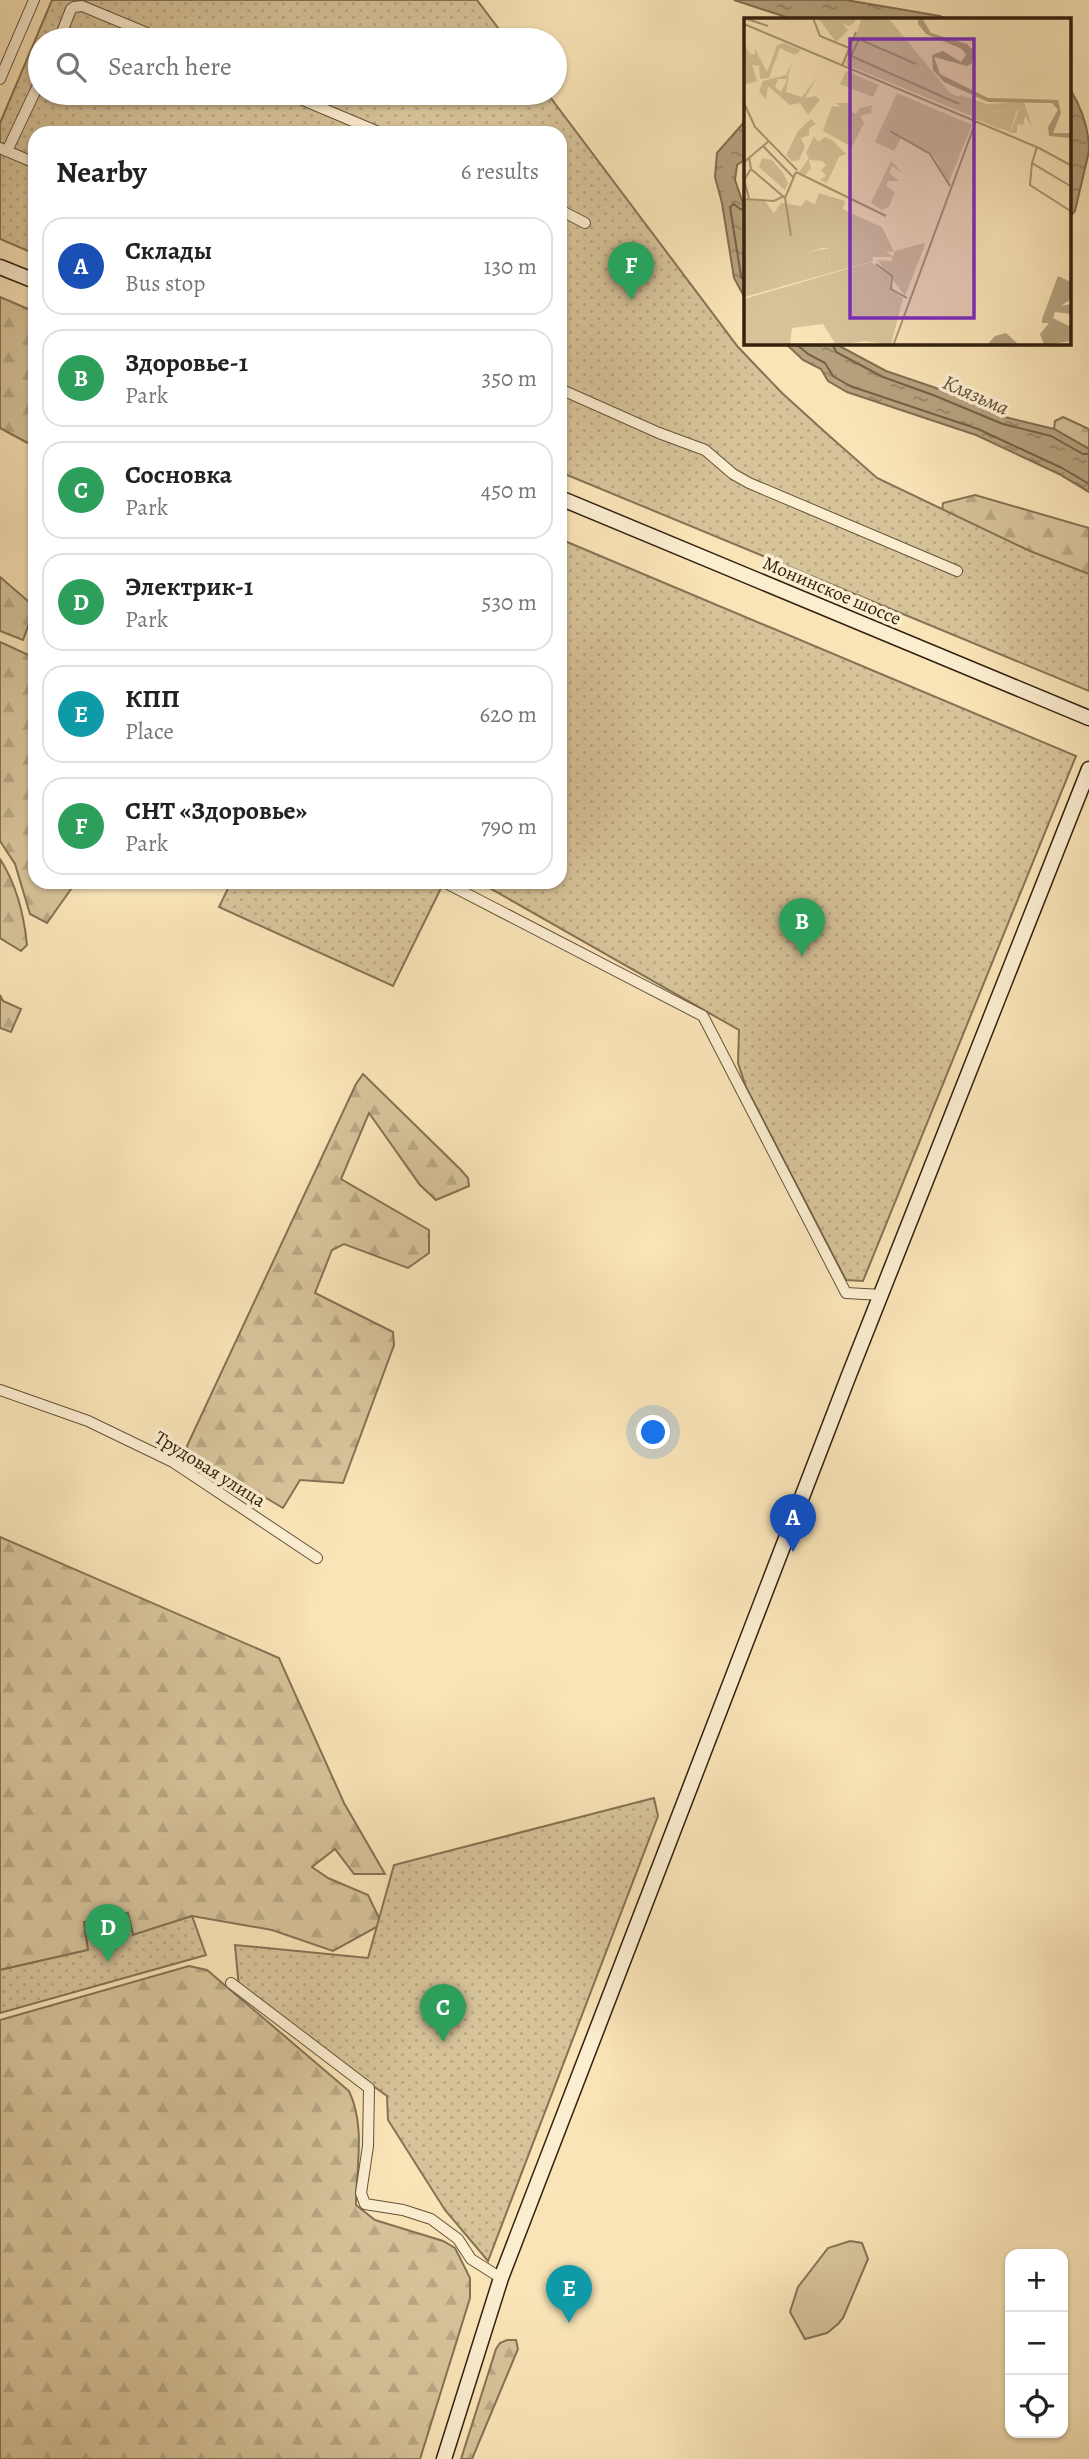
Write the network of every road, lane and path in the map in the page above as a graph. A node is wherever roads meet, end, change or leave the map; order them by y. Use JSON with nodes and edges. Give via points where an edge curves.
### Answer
{"nodes":[{"id":1,"x":34,"y":0,"type":"edge"},
{"id":2,"x":64,"y":28,"type":"edge"},
{"id":3,"x":135,"y":28,"type":"edge"},
{"id":4,"x":0,"y":79,"type":"edge"},
{"id":5,"x":28,"y":103,"type":"edge"},
{"id":6,"x":314,"y":105,"type":"edge"},
{"id":7,"x":364,"y":126,"type":"edge"},
{"id":8,"x":4,"y":150,"type":"edge"},
{"id":9,"x":28,"y":160,"type":"edge"},
{"id":10,"x":567,"y":214,"type":"edge"},
{"id":11,"x":585,"y":223,"type":"dead end"},
{"id":12,"x":0,"y":267,"type":"edge"},
{"id":13,"x":28,"y":278,"type":"edge"},
{"id":14,"x":567,"y":392,"type":"edge"},
{"id":15,"x":567,"y":501,"type":"edge"},
{"id":16,"x":957,"y":571,"type":"dead end"},
{"id":17,"x":1089,"y":718,"type":"edge"},
{"id":18,"x":1089,"y":769,"type":"edge"},
{"id":19,"x":458,"y":889,"type":"edge"},
{"id":20,"x":882,"y":1295,"type":"junction"},
{"id":21,"x":0,"y":1390,"type":"edge"},
{"id":22,"x":317,"y":1558,"type":"dead end"},
{"id":23,"x":231,"y":1983,"type":"dead end"},
{"id":24,"x":500,"y":2278,"type":"junction"},
{"id":25,"x":444,"y":2459,"type":"edge"}],
"edges":[{"from":1,"to":4,"type":"street"},
{"from":2,"to":3,"type":"street","via":[[71,9],[82,6]]},
{"from":5,"to":8,"type":"street"},
{"from":6,"to":7,"type":"street"},
{"from":8,"to":9,"type":"street"},
{"from":10,"to":11,"type":"street"},
{"from":12,"to":13,"type":"main road"},
{"from":14,"to":16,"type":"street","via":[[705,450],[749,483]]},
{"from":15,"to":17,"type":"main road","name":"Монинское шоссе"},
{"from":18,"to":20,"type":"main road"},
{"from":19,"to":20,"type":"street","via":[[703,1016],[846,1293]]},
{"from":20,"to":24,"type":"main road"},
{"from":21,"to":22,"type":"street","name":"Трудовая улица","via":[[88,1421],[173,1462]]},
{"from":23,"to":24,"type":"street","via":[[369,2088],[361,2193],[365,2204],[431,2219],[458,2239],[471,2259]]},
{"from":24,"to":25,"type":"main road"}]}
